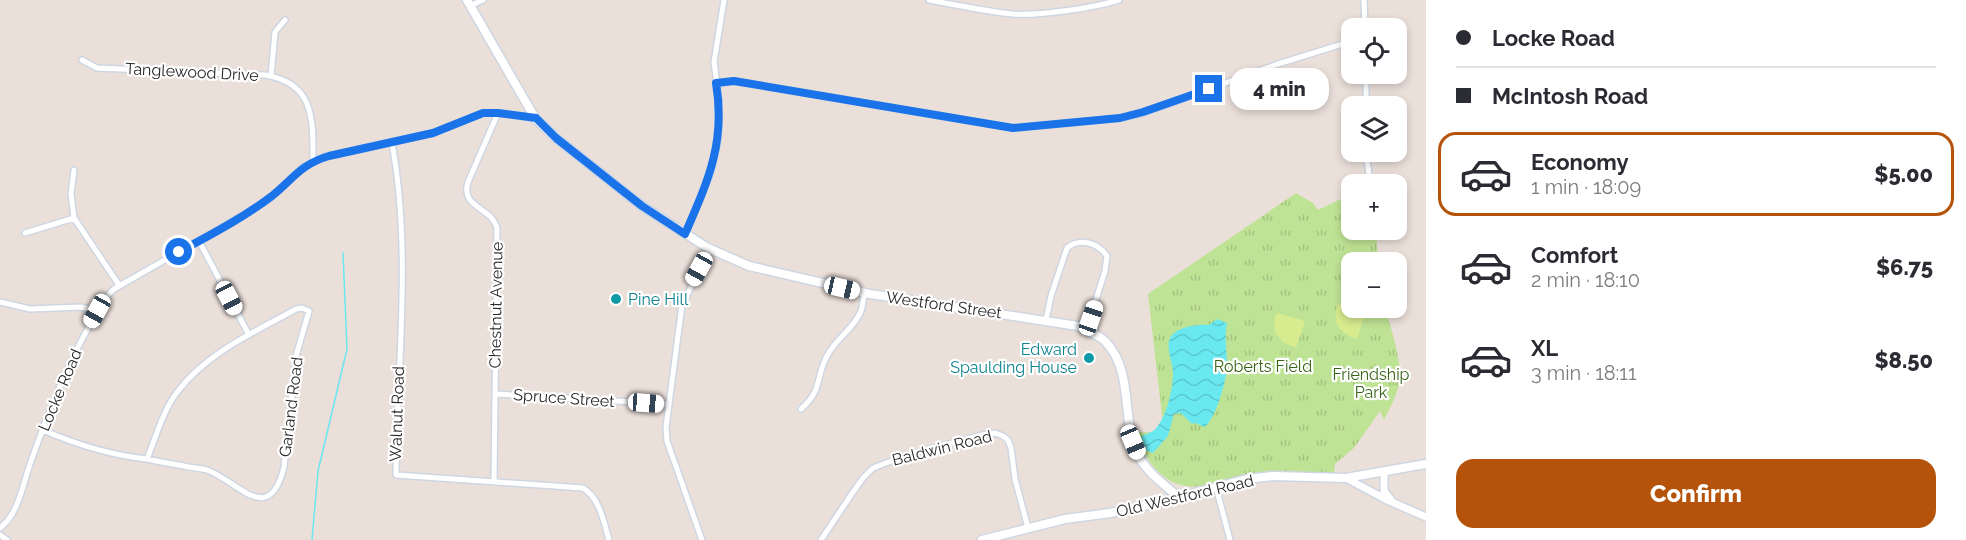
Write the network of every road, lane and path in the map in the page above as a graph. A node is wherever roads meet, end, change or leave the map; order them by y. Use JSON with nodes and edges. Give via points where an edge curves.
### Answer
{"nodes":[{"id":1,"x":483,"y":0,"type":"edge"},
{"id":2,"x":724,"y":0,"type":"edge"},
{"id":3,"x":929,"y":0,"type":"edge"},
{"id":4,"x":1119,"y":0,"type":"edge"},
{"id":5,"x":1364,"y":0,"type":"edge"},
{"id":6,"x":468,"y":3,"type":"edge"},
{"id":7,"x":1365,"y":18,"type":"edge"},
{"id":8,"x":285,"y":20,"type":"dead end"},
{"id":9,"x":1341,"y":45,"type":"edge"},
{"id":10,"x":82,"y":60,"type":"dead end"},
{"id":11,"x":271,"y":76,"type":"junction"},
{"id":12,"x":716,"y":83,"type":"junction"},
{"id":13,"x":498,"y":113,"type":"junction"},
{"id":14,"x":536,"y":118,"type":"junction"},
{"id":15,"x":392,"y":142,"type":"junction"},
{"id":16,"x":313,"y":161,"type":"junction"},
{"id":17,"x":74,"y":170,"type":"dead end"},
{"id":18,"x":74,"y":218,"type":"junction"},
{"id":19,"x":25,"y":233,"type":"dead end"},
{"id":20,"x":685,"y":234,"type":"junction"},
{"id":21,"x":199,"y":241,"type":"junction"},
{"id":22,"x":710,"y":249,"type":"junction"},
{"id":23,"x":119,"y":285,"type":"junction"},
{"id":24,"x":864,"y":293,"type":"junction"},
{"id":25,"x":0,"y":302,"type":"edge"},
{"id":26,"x":97,"y":311,"type":"junction"},
{"id":27,"x":1046,"y":320,"type":"junction"},
{"id":28,"x":1086,"y":331,"type":"junction"},
{"id":29,"x":249,"y":335,"type":"junction"},
{"id":30,"x":495,"y":394,"type":"junction"},
{"id":31,"x":668,"y":404,"type":"junction"},
{"id":32,"x":801,"y":409,"type":"dead end"},
{"id":33,"x":43,"y":430,"type":"junction"},
{"id":34,"x":147,"y":459,"type":"junction"},
{"id":35,"x":1426,"y":464,"type":"edge"},
{"id":36,"x":1384,"y":473,"type":"junction"},
{"id":37,"x":1346,"y":478,"type":"junction"},
{"id":38,"x":494,"y":481,"type":"junction"},
{"id":39,"x":1216,"y":487,"type":"junction"},
{"id":40,"x":1178,"y":496,"type":"junction"},
{"id":41,"x":1403,"y":507,"type":"junction"},
{"id":42,"x":1426,"y":517,"type":"edge"},
{"id":43,"x":0,"y":528,"type":"edge"},
{"id":44,"x":1028,"y":528,"type":"junction"},
{"id":45,"x":0,"y":535,"type":"edge"},
{"id":46,"x":7,"y":540,"type":"edge"},
{"id":47,"x":609,"y":540,"type":"edge"},
{"id":48,"x":702,"y":540,"type":"edge"},
{"id":49,"x":821,"y":540,"type":"edge"},
{"id":50,"x":982,"y":540,"type":"edge"},
{"id":51,"x":1230,"y":540,"type":"edge"}],
"edges":[{"from":1,"to":6,"type":"street"},
{"from":2,"to":12,"type":"street","via":[[714,62]]},
{"from":3,"to":4,"type":"street","via":[[1015,14],[1105,5]]},
{"from":5,"to":7,"type":"street"},
{"from":6,"to":14,"type":"main road","name":"Westford Street"},
{"from":8,"to":11,"type":"street","via":[[275,32]]},
{"from":9,"to":12,"type":"street","via":[[1120,118],[1013,128],[734,81]]},
{"from":10,"to":11,"type":"street","name":"Tanglewood Drive","via":[[97,68]]},
{"from":11,"to":16,"type":"street","name":"Tanglewood Drive","via":[[290,84],[308,103],[313,119]]},
{"from":12,"to":20,"type":"street","via":[[719,125],[715,160]]},
{"from":13,"to":14,"type":"street","name":"Locke Road"},
{"from":13,"to":15,"type":"street","name":"Locke Road","via":[[483,113],[433,133]]},
{"from":13,"to":30,"type":"street","name":"Chestnut Avenue","via":[[466,191],[468,199],[494,221],[497,229]]},
{"from":14,"to":20,"type":"main road","name":"Westford Street","via":[[642,206]]},
{"from":15,"to":16,"type":"street","name":"Locke Road"},
{"from":15,"to":38,"type":"street","name":"Walnut Road","via":[[399,181],[402,243],[396,475]]},
{"from":16,"to":21,"type":"street","name":"Locke Road","via":[[273,195]]},
{"from":17,"to":18,"type":"street"},
{"from":18,"to":19,"type":"street"},
{"from":18,"to":23,"type":"street"},
{"from":20,"to":22,"type":"main road","name":"Westford Street"},
{"from":21,"to":23,"type":"street","name":"Locke Road"},
{"from":21,"to":29,"type":"street"},
{"from":22,"to":24,"type":"main road","name":"Westford Street","via":[[749,266]]},
{"from":22,"to":31,"type":"street","via":[[682,304]]},
{"from":23,"to":26,"type":"street","name":"Locke Road"},
{"from":24,"to":27,"type":"main road","name":"Westford Street"},
{"from":24,"to":32,"type":"street","via":[[860,312],[826,357],[813,398]]},
{"from":25,"to":26,"type":"street","via":[[30,309],[80,307]]},
{"from":26,"to":33,"type":"street","name":"Locke Road"},
{"from":27,"to":28,"type":"main road","name":"Westford Street"},
{"from":27,"to":28,"type":"street","via":[[1067,248],[1081,241],[1103,250],[1107,256]]},
{"from":28,"to":40,"type":"main road","name":"Westford Street","via":[[1105,341],[1119,361],[1133,442],[1140,458]]},
{"from":29,"to":34,"type":"street","name":"Garland Road","via":[[201,366],[178,391]]},
{"from":29,"to":34,"type":"street","name":"Garland Road","via":[[296,309],[309,311],[296,356],[284,467],[272,493],[252,497],[206,470]]},
{"from":30,"to":31,"type":"street","name":"Spruce Street"},
{"from":30,"to":38,"type":"street","name":"Chestnut Avenue"},
{"from":31,"to":48,"type":"street","via":[[667,441]]},
{"from":33,"to":34,"type":"street","name":"Garland Road","via":[[93,450]]},
{"from":33,"to":43,"type":"street","name":"Locke Road","via":[[17,503]]},
{"from":35,"to":36,"type":"main road","name":"Old Westford Road"},
{"from":36,"to":37,"type":"main road","name":"Old Westford Road"},
{"from":36,"to":41,"type":"street","via":[[1385,494]]},
{"from":37,"to":39,"type":"main road","name":"Old Westford Road","via":[[1273,476]]},
{"from":37,"to":41,"type":"street"},
{"from":38,"to":47,"type":"street","name":"Walnut Road","via":[[584,488],[595,501]]},
{"from":39,"to":40,"type":"main road","name":"Old Westford Road"},
{"from":39,"to":51,"type":"street"},
{"from":40,"to":44,"type":"main road","name":"Old Westford Road"},
{"from":41,"to":42,"type":"street"},
{"from":44,"to":49,"type":"street","name":"Baldwin Road","via":[[1011,448],[1008,440],[995,433],[907,455],[873,468]]},
{"from":44,"to":50,"type":"main road","name":"Old Westford Road"},
{"from":45,"to":46,"type":"street"}]}
